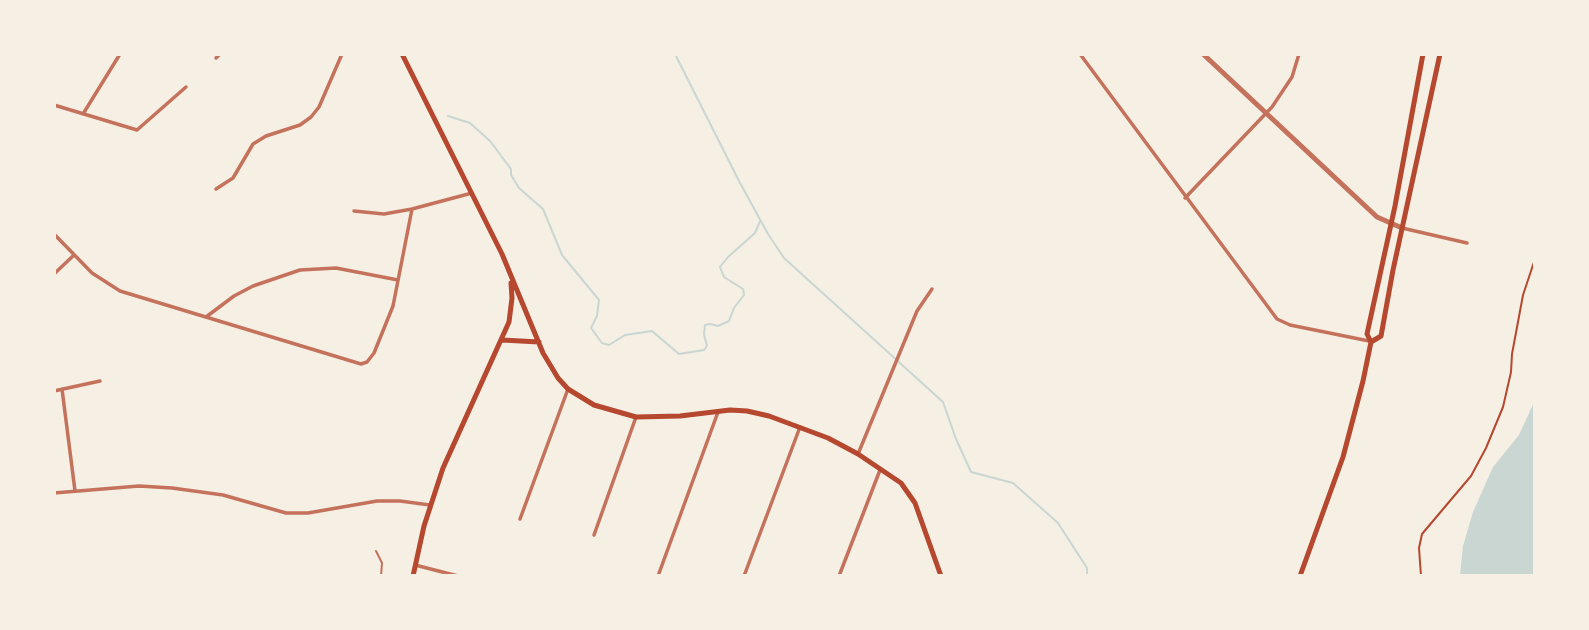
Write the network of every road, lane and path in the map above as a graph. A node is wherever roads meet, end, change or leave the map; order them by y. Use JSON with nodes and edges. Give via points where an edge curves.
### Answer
{"nodes":[{"id":1,"x":120,"y":54,"type":"edge"},
{"id":2,"x":220,"y":54,"type":"edge"},
{"id":3,"x":342,"y":54,"type":"edge"},
{"id":4,"x":402,"y":54,"type":"edge"},
{"id":5,"x":1080,"y":54,"type":"edge"},
{"id":6,"x":1203,"y":54,"type":"edge"},
{"id":7,"x":1299,"y":54,"type":"edge"},
{"id":8,"x":1423,"y":54,"type":"edge"},
{"id":9,"x":1440,"y":54,"type":"edge"},
{"id":10,"x":216,"y":58,"type":"dead end"},
{"id":11,"x":186,"y":87,"type":"dead end"},
{"id":12,"x":54,"y":105,"type":"edge"},
{"id":13,"x":83,"y":114,"type":"junction"},
{"id":14,"x":1267,"y":114,"type":"junction"},
{"id":15,"x":216,"y":190,"type":"dead end"},
{"id":16,"x":472,"y":193,"type":"junction"},
{"id":17,"x":1185,"y":198,"type":"junction"},
{"id":18,"x":412,"y":209,"type":"junction"},
{"id":19,"x":354,"y":211,"type":"dead end"},
{"id":20,"x":1390,"y":224,"type":"junction"},
{"id":21,"x":1402,"y":228,"type":"junction"},
{"id":22,"x":54,"y":234,"type":"edge"},
{"id":23,"x":1467,"y":243,"type":"dead end"},
{"id":24,"x":74,"y":255,"type":"junction"},
{"id":25,"x":1535,"y":259,"type":"edge"},
{"id":26,"x":54,"y":274,"type":"edge"},
{"id":27,"x":398,"y":280,"type":"junction"},
{"id":28,"x":511,"y":280,"type":"junction"},
{"id":29,"x":932,"y":289,"type":"dead end"},
{"id":30,"x":206,"y":317,"type":"junction"},
{"id":31,"x":502,"y":341,"type":"junction"},
{"id":32,"x":539,"y":342,"type":"junction"},
{"id":33,"x":1371,"y":342,"type":"junction"},
{"id":34,"x":100,"y":381,"type":"dead end"},
{"id":35,"x":62,"y":389,"type":"junction"},
{"id":36,"x":568,"y":389,"type":"junction"},
{"id":37,"x":54,"y":391,"type":"edge"},
{"id":38,"x":718,"y":412,"type":"junction"},
{"id":39,"x":636,"y":417,"type":"junction"},
{"id":40,"x":800,"y":427,"type":"junction"},
{"id":41,"x":858,"y":454,"type":"junction"},
{"id":42,"x":880,"y":468,"type":"junction"},
{"id":43,"x":75,"y":491,"type":"junction"},
{"id":44,"x":54,"y":493,"type":"edge"},
{"id":45,"x":429,"y":505,"type":"junction"},
{"id":46,"x":520,"y":519,"type":"dead end"},
{"id":47,"x":594,"y":535,"type":"dead end"},
{"id":48,"x":376,"y":551,"type":"dead end"},
{"id":49,"x":415,"y":565,"type":"junction"},
{"id":50,"x":381,"y":576,"type":"edge"},
{"id":51,"x":413,"y":576,"type":"edge"},
{"id":52,"x":458,"y":576,"type":"edge"},
{"id":53,"x":658,"y":576,"type":"edge"},
{"id":54,"x":744,"y":576,"type":"edge"},
{"id":55,"x":839,"y":576,"type":"edge"},
{"id":56,"x":941,"y":576,"type":"edge"},
{"id":57,"x":1300,"y":576,"type":"edge"},
{"id":58,"x":1421,"y":576,"type":"edge"}],
"edges":[{"from":1,"to":13,"type":"street"},
{"from":2,"to":10,"type":"street"},
{"from":3,"to":15,"type":"street","via":[[311,117],[253,144],[233,178]]},
{"from":4,"to":16,"type":"main road"},
{"from":5,"to":17,"type":"street"},
{"from":6,"to":14,"type":"street"},
{"from":7,"to":14,"type":"street","via":[[1292,77]]},
{"from":8,"to":20,"type":"main road"},
{"from":9,"to":21,"type":"main road"},
{"from":11,"to":13,"type":"street","via":[[137,130]]},
{"from":12,"to":13,"type":"street"},
{"from":14,"to":17,"type":"street"},
{"from":14,"to":20,"type":"street","via":[[1374,215]]},
{"from":16,"to":18,"type":"street"},
{"from":16,"to":28,"type":"main road"},
{"from":17,"to":33,"type":"street","via":[[1277,319]]},
{"from":18,"to":19,"type":"street","via":[[384,214]]},
{"from":18,"to":27,"type":"street"},
{"from":20,"to":21,"type":"street"},
{"from":20,"to":33,"type":"main road","via":[[1367,334]]},
{"from":21,"to":23,"type":"street"},
{"from":21,"to":33,"type":"main road","via":[[1381,336]]},
{"from":22,"to":24,"type":"street"},
{"from":24,"to":26,"type":"street"},
{"from":24,"to":30,"type":"street","via":[[120,291]]},
{"from":25,"to":58,"type":"path","via":[[1496,426],[1471,475],[1420,540]]},
{"from":27,"to":30,"type":"street","via":[[336,268],[300,270],[253,286]]},
{"from":27,"to":30,"type":"street","via":[[380,341],[370,359],[361,364]]},
{"from":28,"to":31,"type":"main road","via":[[511,309]]},
{"from":28,"to":32,"type":"main road"},
{"from":29,"to":41,"type":"street","via":[[917,311]]},
{"from":31,"to":32,"type":"main road"},
{"from":31,"to":45,"type":"main road"},
{"from":32,"to":36,"type":"main road"},
{"from":33,"to":57,"type":"main road","via":[[1349,439]]},
{"from":34,"to":35,"type":"street"},
{"from":35,"to":37,"type":"street"},
{"from":35,"to":43,"type":"street"},
{"from":36,"to":39,"type":"main road","via":[[594,405]]},
{"from":36,"to":46,"type":"street"},
{"from":38,"to":39,"type":"main road"},
{"from":38,"to":40,"type":"main road","via":[[757,413]]},
{"from":38,"to":53,"type":"street"},
{"from":39,"to":47,"type":"street"},
{"from":40,"to":41,"type":"main road"},
{"from":40,"to":54,"type":"street"},
{"from":41,"to":42,"type":"main road"},
{"from":42,"to":55,"type":"street"},
{"from":42,"to":56,"type":"main road","via":[[901,483],[915,503]]},
{"from":43,"to":44,"type":"street"},
{"from":43,"to":45,"type":"street","via":[[180,488],[286,513],[385,501]]},
{"from":45,"to":49,"type":"main road"},
{"from":48,"to":50,"type":"lane","via":[[382,562]]},
{"from":49,"to":51,"type":"main road"},
{"from":49,"to":52,"type":"street"}]}
